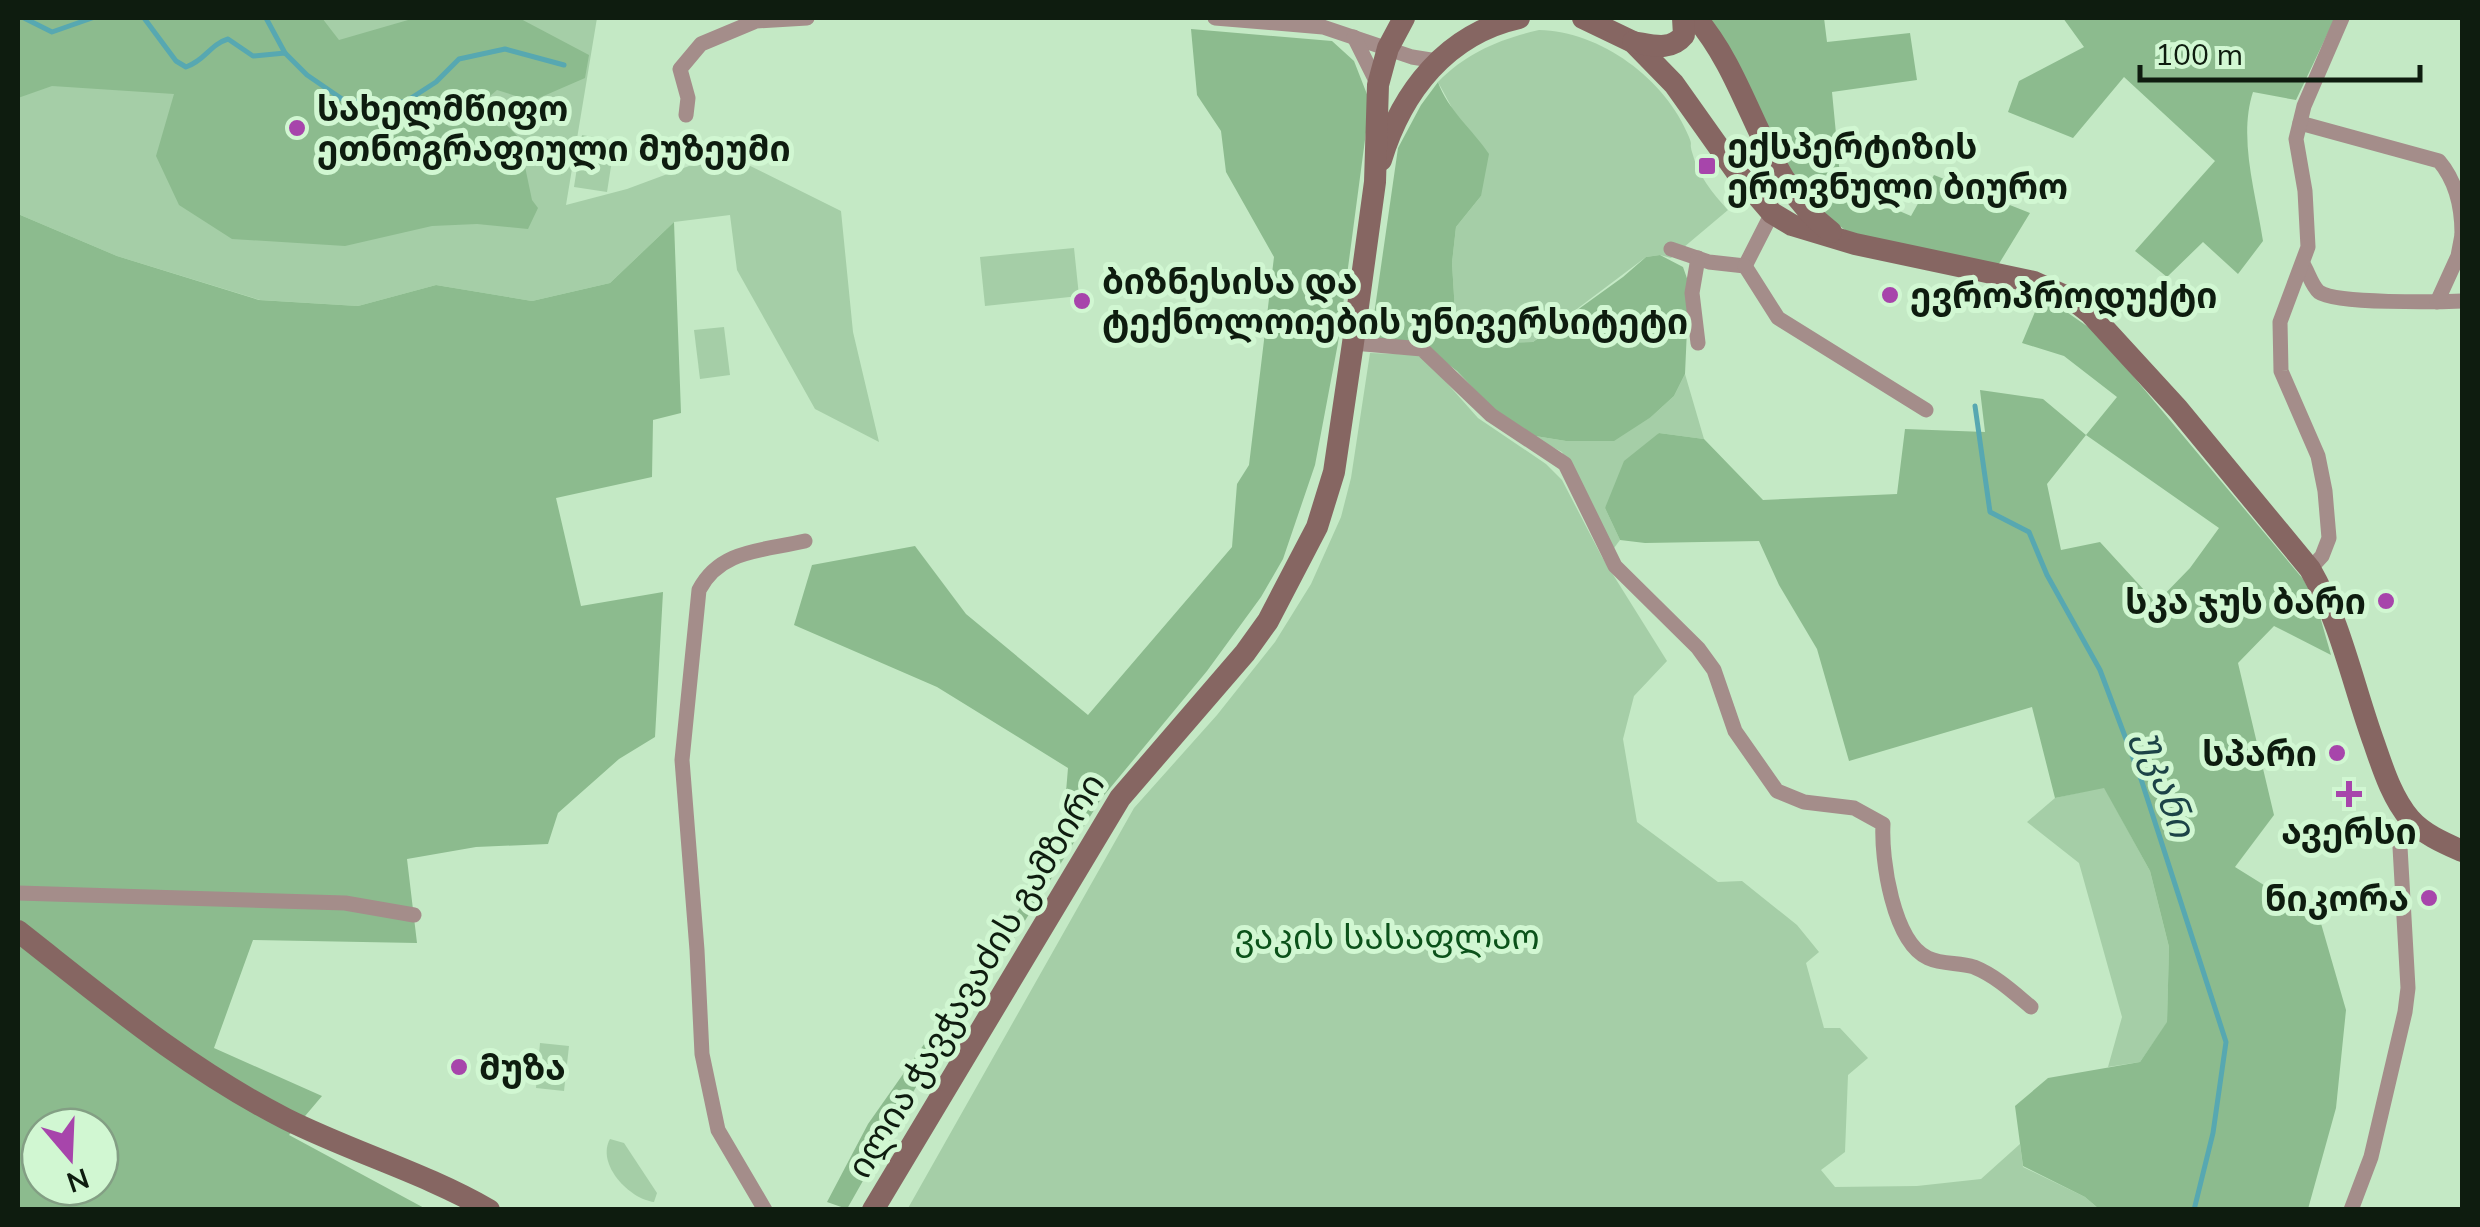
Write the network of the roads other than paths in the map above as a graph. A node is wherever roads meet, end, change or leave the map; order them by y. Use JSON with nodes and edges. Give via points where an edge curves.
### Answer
{"nodes":[{"id":1,"x":807,"y":18,"type":"edge"},
{"id":2,"x":1215,"y":18,"type":"edge"},
{"id":3,"x":1404,"y":18,"type":"edge"},
{"id":4,"x":1519,"y":18,"type":"edge"},
{"id":5,"x":1582,"y":18,"type":"edge"},
{"id":6,"x":1683,"y":18,"type":"edge"},
{"id":7,"x":1696,"y":18,"type":"edge"},
{"id":8,"x":2342,"y":18,"type":"edge"},
{"id":9,"x":1354,"y":36,"type":"junction"},
{"id":10,"x":1632,"y":42,"type":"junction"},
{"id":11,"x":1388,"y":48,"type":"junction"},
{"id":12,"x":1438,"y":60,"type":"junction"},
{"id":13,"x":1378,"y":85,"type":"junction"},
{"id":14,"x":686,"y":115,"type":"dead end"},
{"id":15,"x":2300,"y":123,"type":"junction"},
{"id":16,"x":1374,"y":182,"type":"junction"},
{"id":17,"x":1772,"y":214,"type":"junction"},
{"id":18,"x":2462,"y":235,"type":"edge"},
{"id":19,"x":1842,"y":240,"type":"junction"},
{"id":20,"x":1672,"y":249,"type":"dead end"},
{"id":21,"x":1698,"y":258,"type":"junction"},
{"id":22,"x":2304,"y":264,"type":"junction"},
{"id":23,"x":1745,"y":266,"type":"junction"},
{"id":24,"x":2462,"y":300,"type":"edge"},
{"id":25,"x":2436,"y":302,"type":"junction"},
{"id":26,"x":1354,"y":343,"type":"junction"},
{"id":27,"x":1698,"y":343,"type":"dead end"},
{"id":28,"x":1926,"y":410,"type":"dead end"},
{"id":29,"x":805,"y":541,"type":"dead end"},
{"id":30,"x":2310,"y":569,"type":"junction"},
{"id":31,"x":2410,"y":818,"type":"junction"},
{"id":32,"x":2462,"y":851,"type":"edge"},
{"id":33,"x":18,"y":893,"type":"edge"},
{"id":34,"x":414,"y":915,"type":"dead end"},
{"id":35,"x":18,"y":931,"type":"edge"},
{"id":36,"x":2031,"y":1007,"type":"dead end"},
{"id":37,"x":489,"y":1210,"type":"edge"},
{"id":38,"x":765,"y":1210,"type":"edge"},
{"id":39,"x":873,"y":1210,"type":"edge"},
{"id":40,"x":2351,"y":1210,"type":"edge"}],
"edges":[{"from":1,"to":14,"type":"street","via":[[756,21],[700,44],[680,69]]},
{"from":2,"to":9,"type":"street"},
{"from":3,"to":11,"type":"main road"},
{"from":4,"to":12,"type":"main road","via":[[1479,30]]},
{"from":5,"to":10,"type":"main road"},
{"from":6,"to":10,"type":"main road","via":[[1678,42]]},
{"from":7,"to":19,"type":"main road","via":[[1784,182]]},
{"from":8,"to":15,"type":"street"},
{"from":9,"to":11,"type":"street"},
{"from":9,"to":13,"type":"street"},
{"from":10,"to":17,"type":"main road","via":[[1690,102]]},
{"from":11,"to":12,"type":"street"},
{"from":11,"to":13,"type":"main road"},
{"from":12,"to":16,"type":"main road","via":[[1395,122]]},
{"from":13,"to":16,"type":"main road"},
{"from":15,"to":18,"type":"street","via":[[2439,161],[2450,174]]},
{"from":15,"to":22,"type":"street","via":[[2297,155],[2309,228]]},
{"from":16,"to":26,"type":"main road","name":"ილია ჭავჭავაძის გამზირი"},
{"from":17,"to":19,"type":"main road"},
{"from":17,"to":23,"type":"street"},
{"from":18,"to":25,"type":"street"},
{"from":19,"to":30,"type":"main road","via":[[2016,277],[2072,299],[2178,409]]},
{"from":20,"to":21,"type":"street"},
{"from":21,"to":23,"type":"street"},
{"from":21,"to":27,"type":"street","via":[[1692,294]]},
{"from":22,"to":25,"type":"street","via":[[2327,295]]},
{"from":22,"to":30,"type":"street","via":[[2284,307],[2280,358],[2325,491],[2329,538]]},
{"from":23,"to":28,"type":"street","via":[[1778,318]]},
{"from":24,"to":25,"type":"street"},
{"from":26,"to":36,"type":"street","via":[[1422,349],[1491,415],[1565,464],[1614,566],[1714,670],[1735,731],[1777,791],[1854,808],[1883,824],[1886,870],[1907,939],[1924,957],[1971,966]]},
{"from":26,"to":39,"type":"main road","name":"ილია ჭავჭავაძის გამზირი","via":[[1334,472],[1289,585],[1245,652],[1120,798]]},
{"from":29,"to":38,"type":"street","via":[[727,559],[709,571],[699,590],[682,760],[702,1054],[718,1130]]},
{"from":30,"to":31,"type":"main road","via":[[2324,592],[2380,762]]},
{"from":31,"to":32,"type":"main road"},
{"from":31,"to":40,"type":"street","via":[[2400,846],[2405,1012],[2371,1157]]},
{"from":33,"to":34,"type":"street","via":[[345,903]]},
{"from":35,"to":37,"type":"main road","via":[[137,1028],[208,1075]]}]}
